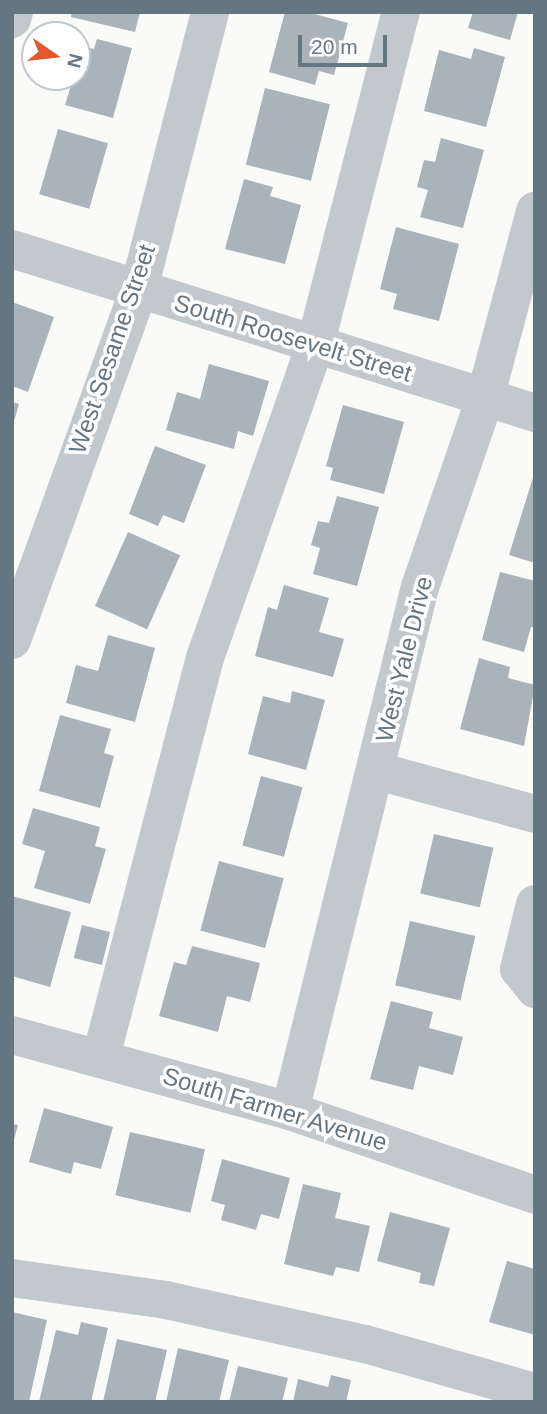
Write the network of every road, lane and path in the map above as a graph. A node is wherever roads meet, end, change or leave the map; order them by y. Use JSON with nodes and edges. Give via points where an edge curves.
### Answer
{"nodes":[{"id":1,"x":14,"y":12,"type":"edge"},
{"id":2,"x":210,"y":12,"type":"edge"},
{"id":3,"x":401,"y":12,"type":"edge"},
{"id":4,"x":12,"y":19,"type":"edge"},
{"id":5,"x":535,"y":211,"type":"edge"},
{"id":6,"x":12,"y":249,"type":"edge"},
{"id":7,"x":139,"y":289,"type":"junction"},
{"id":8,"x":315,"y":346,"type":"junction"},
{"id":9,"x":485,"y":398,"type":"junction"},
{"id":10,"x":535,"y":413,"type":"edge"},
{"id":11,"x":12,"y":640,"type":"edge"},
{"id":12,"x":377,"y":771,"type":"junction"},
{"id":13,"x":535,"y":814,"type":"edge"},
{"id":14,"x":535,"y":904,"type":"edge"},
{"id":15,"x":535,"y":989,"type":"edge"},
{"id":16,"x":12,"y":1035,"type":"edge"},
{"id":17,"x":102,"y":1057,"type":"junction"},
{"id":18,"x":290,"y":1111,"type":"junction"},
{"id":19,"x":535,"y":1195,"type":"edge"},
{"id":20,"x":12,"y":1278,"type":"edge"},
{"id":21,"x":535,"y":1392,"type":"edge"}],
"edges":[{"from":1,"to":4,"type":"street"},
{"from":2,"to":7,"type":"street","name":"West Sesame Street"},
{"from":3,"to":8,"type":"street"},
{"from":5,"to":9,"type":"street","name":"West Yale Drive"},
{"from":6,"to":7,"type":"street","name":"South Roosevelt Street"},
{"from":7,"to":8,"type":"street","name":"South Roosevelt Street"},
{"from":7,"to":11,"type":"street","name":"West Sesame Street"},
{"from":8,"to":9,"type":"street","name":"South Roosevelt Street"},
{"from":8,"to":17,"type":"street","via":[[205,658]]},
{"from":9,"to":10,"type":"street","name":"South Roosevelt Street"},
{"from":9,"to":12,"type":"street","name":"West Yale Drive","via":[[420,587]]},
{"from":12,"to":13,"type":"street"},
{"from":12,"to":18,"type":"street","name":"West Yale Drive"},
{"from":14,"to":15,"type":"street","via":[[519,969]]},
{"from":16,"to":17,"type":"street","name":"South Farmer Avenue"},
{"from":17,"to":18,"type":"street","name":"South Farmer Avenue"},
{"from":18,"to":19,"type":"street","name":"South Farmer Avenue"},
{"from":20,"to":21,"type":"street","via":[[166,1300],[365,1344]]}]}
